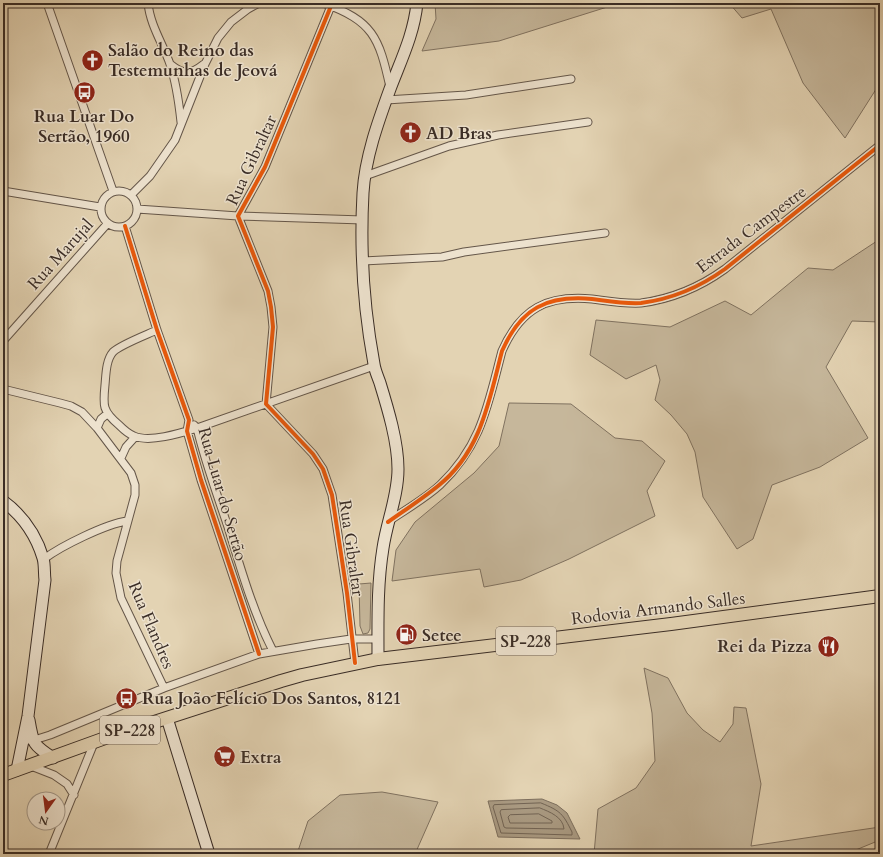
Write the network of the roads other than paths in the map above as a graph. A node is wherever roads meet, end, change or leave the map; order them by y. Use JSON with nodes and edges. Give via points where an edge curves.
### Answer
{"nodes":[{"id":1,"x":47,"y":3,"type":"edge"},
{"id":2,"x":148,"y":3,"type":"edge"},
{"id":3,"x":260,"y":3,"type":"edge"},
{"id":4,"x":323,"y":3,"type":"edge"},
{"id":5,"x":417,"y":3,"type":"edge"},
{"id":6,"x":331,"y":6,"type":"junction"},
{"id":7,"x":170,"y":64,"type":"junction"},
{"id":8,"x":205,"y":64,"type":"junction"},
{"id":9,"x":571,"y":80,"type":"dead end"},
{"id":10,"x":390,"y":88,"type":"junction"},
{"id":11,"x":386,"y":100,"type":"junction"},
{"id":12,"x":181,"y":122,"type":"junction"},
{"id":13,"x":588,"y":122,"type":"dead end"},
{"id":14,"x":880,"y":145,"type":"edge"},
{"id":15,"x":365,"y":176,"type":"junction"},
{"id":16,"x":112,"y":191,"type":"junction"},
{"id":17,"x":3,"y":192,"type":"edge"},
{"id":18,"x":131,"y":195,"type":"junction"},
{"id":19,"x":100,"y":207,"type":"junction"},
{"id":20,"x":137,"y":209,"type":"junction"},
{"id":21,"x":238,"y":216,"type":"junction"},
{"id":22,"x":363,"y":220,"type":"junction"},
{"id":23,"x":108,"y":223,"type":"junction"},
{"id":24,"x":124,"y":226,"type":"junction"},
{"id":25,"x":605,"y":233,"type":"dead end"},
{"id":26,"x":363,"y":261,"type":"junction"},
{"id":27,"x":157,"y":330,"type":"junction"},
{"id":28,"x":3,"y":341,"type":"edge"},
{"id":29,"x":374,"y":366,"type":"junction"},
{"id":30,"x":3,"y":389,"type":"edge"},
{"id":31,"x":266,"y":404,"type":"junction"},
{"id":32,"x":107,"y":414,"type":"junction"},
{"id":33,"x":189,"y":420,"type":"junction"},
{"id":34,"x":97,"y":428,"type":"junction"},
{"id":35,"x":197,"y":428,"type":"junction"},
{"id":36,"x":188,"y":431,"type":"junction"},
{"id":37,"x":135,"y":437,"type":"junction"},
{"id":38,"x":121,"y":458,"type":"junction"},
{"id":39,"x":3,"y":501,"type":"edge"},
{"id":40,"x":127,"y":521,"type":"junction"},
{"id":41,"x":388,"y":522,"type":"junction"},
{"id":42,"x":44,"y":559,"type":"junction"},
{"id":43,"x":245,"y":578,"type":"junction"},
{"id":44,"x":236,"y":582,"type":"junction"},
{"id":45,"x":880,"y":596,"type":"edge"},
{"id":46,"x":378,"y":638,"type":"junction"},
{"id":47,"x":351,"y":639,"type":"junction"},
{"id":48,"x":273,"y":651,"type":"junction"},
{"id":49,"x":259,"y":654,"type":"junction"},
{"id":50,"x":378,"y":659,"type":"junction"},
{"id":51,"x":355,"y":663,"type":"junction"},
{"id":52,"x":164,"y":688,"type":"junction"},
{"id":53,"x":28,"y":716,"type":"junction"},
{"id":54,"x":167,"y":718,"type":"junction"},
{"id":55,"x":33,"y":740,"type":"junction"},
{"id":56,"x":94,"y":743,"type":"junction"},
{"id":57,"x":21,"y":744,"type":"junction"},
{"id":58,"x":53,"y":758,"type":"junction"},
{"id":59,"x":31,"y":766,"type":"junction"},
{"id":60,"x":17,"y":770,"type":"junction"},
{"id":61,"x":3,"y":775,"type":"edge"},
{"id":62,"x":74,"y":795,"type":"junction"},
{"id":63,"x":880,"y":851,"type":"edge"},
{"id":64,"x":49,"y":854,"type":"edge"},
{"id":65,"x":209,"y":854,"type":"edge"},
{"id":66,"x":874,"y":854,"type":"edge"}],
"edges":[{"from":1,"to":16,"type":"street"},
{"from":2,"to":7,"type":"street","via":[[161,45]]},
{"from":3,"to":8,"type":"street","via":[[238,16],[223,31]]},
{"from":4,"to":6,"type":"street"},
{"from":5,"to":10,"type":"street","via":[[414,26]]},
{"from":6,"to":10,"type":"street","via":[[356,18],[369,29],[382,56]]},
{"from":6,"to":21,"type":"street","name":"Rua Gibraltar","via":[[265,167]]},
{"from":7,"to":8,"type":"street","via":[[178,70],[193,72]]},
{"from":7,"to":12,"type":"street"},
{"from":8,"to":12,"type":"street"},
{"from":9,"to":11,"type":"street","via":[[466,95]]},
{"from":10,"to":11,"type":"street"},
{"from":11,"to":15,"type":"street"},
{"from":12,"to":18,"type":"street","via":[[175,140],[161,161]]},
{"from":13,"to":15,"type":"street","via":[[498,135],[449,146]]},
{"from":14,"to":41,"type":"street","name":"Estrada Campestre","via":[[712,279],[672,296],[640,303],[556,299],[540,305],[528,314],[511,332],[506,342],[484,419],[461,462],[439,486]]},
{"from":15,"to":22,"type":"street"},
{"from":16,"to":18,"type":"street","via":[[122,190]]},
{"from":16,"to":19,"type":"street","via":[[104,197]]},
{"from":17,"to":19,"type":"street"},
{"from":18,"to":20,"type":"street"},
{"from":19,"to":23,"type":"street","via":[[103,218]]},
{"from":20,"to":21,"type":"street"},
{"from":20,"to":24,"type":"street","via":[[131,222]]},
{"from":21,"to":22,"type":"street"},
{"from":21,"to":31,"type":"street","name":"Rua Gibraltar","via":[[268,291],[271,307],[273,327]]},
{"from":22,"to":26,"type":"street"},
{"from":23,"to":24,"type":"street","via":[[116,227]]},
{"from":23,"to":28,"type":"street","name":"Rua Marujal"},
{"from":24,"to":27,"type":"street","name":"Rua Luar do Sertão"},
{"from":25,"to":26,"type":"street","via":[[442,257]]},
{"from":26,"to":29,"type":"street"},
{"from":27,"to":32,"type":"street","via":[[117,349],[110,357],[104,399]]},
{"from":27,"to":33,"type":"street","name":"Rua Luar do Sertão"},
{"from":29,"to":31,"type":"street"},
{"from":29,"to":41,"type":"street","via":[[396,446],[396,490]]},
{"from":30,"to":34,"type":"street","name":"Rua Flandres","via":[[71,406],[82,412]]},
{"from":31,"to":35,"type":"street"},
{"from":31,"to":47,"type":"street","name":"Rua Gibraltar","via":[[313,454],[323,469],[332,495]]},
{"from":32,"to":34,"type":"street"},
{"from":32,"to":37,"type":"street"},
{"from":33,"to":35,"type":"street","name":"Rua Luar do Sertão"},
{"from":33,"to":36,"type":"street","name":"Rua Luar do Sertão"},
{"from":34,"to":38,"type":"street","name":"Rua Flandres"},
{"from":35,"to":36,"type":"street"},
{"from":35,"to":43,"type":"street","name":"Rua Luar do Sertão"},
{"from":36,"to":37,"type":"street","via":[[154,438]]},
{"from":36,"to":44,"type":"street","name":"Rua Luar do Sertão","via":[[201,480]]},
{"from":37,"to":38,"type":"street"},
{"from":38,"to":40,"type":"street","name":"Rua Flandres","via":[[135,485],[135,495]]},
{"from":39,"to":42,"type":"street","via":[[24,521],[34,535]]},
{"from":40,"to":42,"type":"street","via":[[100,530]]},
{"from":40,"to":52,"type":"street","name":"Rua Flandres","via":[[116,561],[118,584],[122,598]]},
{"from":41,"to":46,"type":"street","via":[[379,576]]},
{"from":42,"to":53,"type":"street","via":[[45,580]]},
{"from":43,"to":44,"type":"street"},
{"from":43,"to":48,"type":"street","name":"Rua Luar do Sertão","via":[[260,623]]},
{"from":44,"to":49,"type":"street","name":"Rua Luar do Sertão"},
{"from":45,"to":50,"type":"main road","name":"Rodovia Armando Salles","number":"SP-228"},
{"from":46,"to":47,"type":"street"},
{"from":46,"to":50,"type":"street"},
{"from":47,"to":48,"type":"street"},
{"from":47,"to":51,"type":"street","name":"Rua Gibraltar"},
{"from":48,"to":49,"type":"street"},
{"from":49,"to":52,"type":"street"},
{"from":50,"to":51,"type":"main road","name":"Rodovia Armando Salles","number":"SP-228"},
{"from":51,"to":54,"type":"main road","name":"Rodovia Armando Salles","number":"SP-228","via":[[290,678]]},
{"from":52,"to":55,"type":"street"},
{"from":53,"to":55,"type":"street"},
{"from":53,"to":57,"type":"street"},
{"from":54,"to":56,"type":"main road","name":"Rodovia Armando Salles","number":"SP-228"},
{"from":54,"to":65,"type":"street"},
{"from":55,"to":57,"type":"street"},
{"from":55,"to":58,"type":"street","via":[[41,750]]},
{"from":56,"to":58,"type":"main road","name":"Rodovia Armando Salles","number":"SP-228"},
{"from":56,"to":62,"type":"street"},
{"from":57,"to":60,"type":"street"},
{"from":58,"to":59,"type":"main road","name":"Rodovia Armando Salles","number":"SP-228"},
{"from":59,"to":60,"type":"main road","name":"Rodovia Armando Salles","number":"SP-228"},
{"from":59,"to":62,"type":"street","via":[[54,775],[67,784]]},
{"from":60,"to":61,"type":"main road","name":"Rodovia Armando Salles","number":"SP-228"},
{"from":62,"to":64,"type":"street"},
{"from":63,"to":66,"type":"street"}]}
